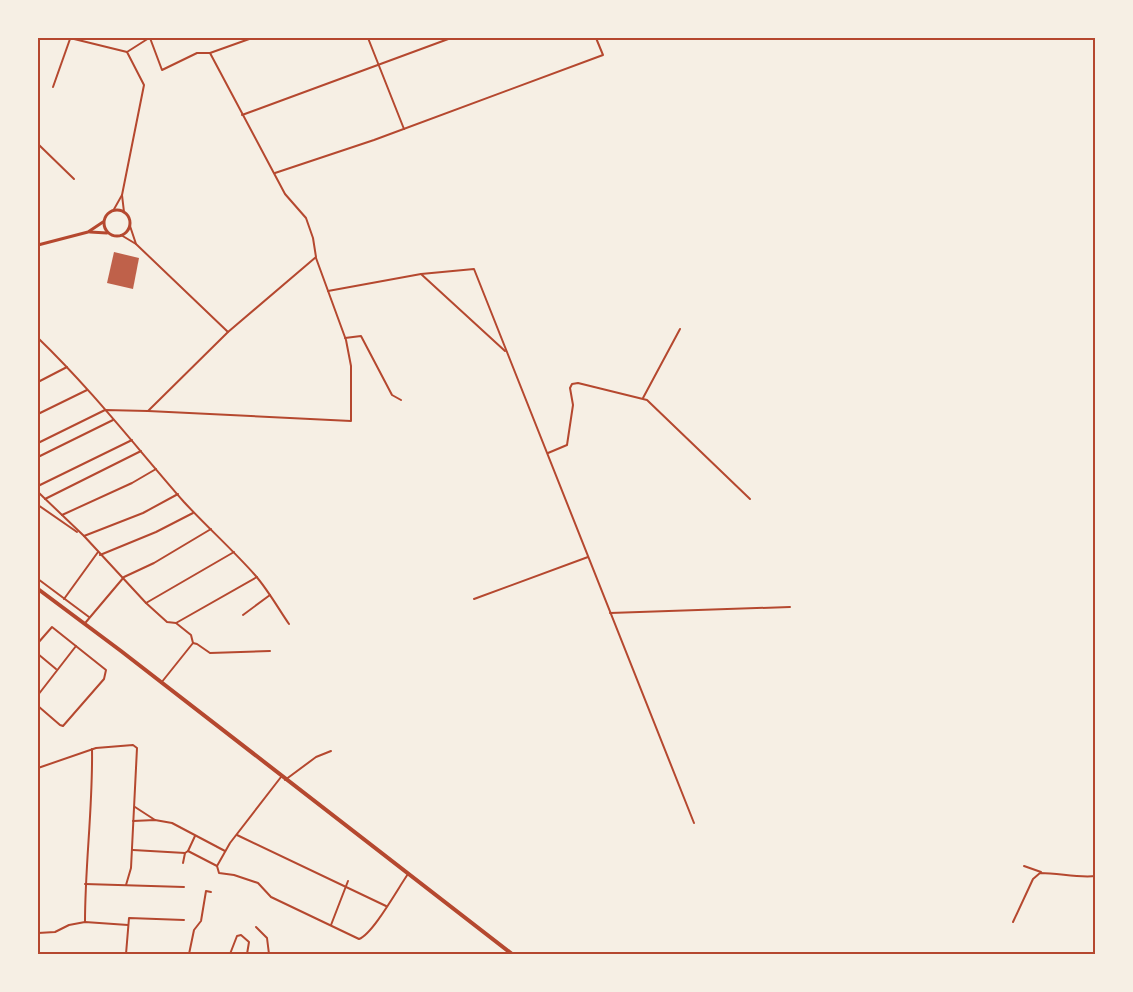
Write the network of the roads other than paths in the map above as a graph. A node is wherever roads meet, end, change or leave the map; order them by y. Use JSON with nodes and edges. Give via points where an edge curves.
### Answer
{"nodes":[{"id":1,"x":70,"y":38,"type":"edge"},
{"id":2,"x":149,"y":38,"type":"edge"},
{"id":3,"x":252,"y":38,"type":"edge"},
{"id":4,"x":368,"y":38,"type":"edge"},
{"id":5,"x":451,"y":38,"type":"edge"},
{"id":6,"x":596,"y":38,"type":"edge"},
{"id":7,"x":127,"y":52,"type":"junction"},
{"id":8,"x":210,"y":53,"type":"junction"},
{"id":9,"x":378,"y":65,"type":"junction"},
{"id":10,"x":53,"y":87,"type":"dead end"},
{"id":11,"x":242,"y":115,"type":"junction"},
{"id":12,"x":404,"y":129,"type":"junction"},
{"id":13,"x":38,"y":144,"type":"edge"},
{"id":14,"x":275,"y":173,"type":"junction"},
{"id":15,"x":74,"y":179,"type":"dead end"},
{"id":16,"x":122,"y":195,"type":"junction"},
{"id":17,"x":113,"y":211,"type":"junction"},
{"id":18,"x":124,"y":212,"type":"junction"},
{"id":19,"x":104,"y":222,"type":"junction"},
{"id":20,"x":130,"y":226,"type":"junction"},
{"id":21,"x":88,"y":232,"type":"junction"},
{"id":22,"x":108,"y":233,"type":"junction"},
{"id":23,"x":121,"y":236,"type":"junction"},
{"id":24,"x":136,"y":244,"type":"junction"},
{"id":25,"x":38,"y":245,"type":"edge"},
{"id":26,"x":316,"y":257,"type":"junction"},
{"id":27,"x":421,"y":274,"type":"junction"},
{"id":28,"x":328,"y":291,"type":"junction"},
{"id":29,"x":680,"y":329,"type":"dead end"},
{"id":30,"x":228,"y":332,"type":"junction"},
{"id":31,"x":38,"y":338,"type":"edge"},
{"id":32,"x":345,"y":338,"type":"junction"},
{"id":33,"x":43,"y":342,"type":"junction"},
{"id":34,"x":38,"y":345,"type":"edge"},
{"id":35,"x":507,"y":352,"type":"junction"},
{"id":36,"x":67,"y":367,"type":"junction"},
{"id":37,"x":38,"y":382,"type":"edge"},
{"id":38,"x":87,"y":390,"type":"junction"},
{"id":39,"x":642,"y":399,"type":"junction"},
{"id":40,"x":401,"y":400,"type":"dead end"},
{"id":41,"x":105,"y":410,"type":"junction"},
{"id":42,"x":148,"y":411,"type":"junction"},
{"id":43,"x":38,"y":414,"type":"edge"},
{"id":44,"x":114,"y":420,"type":"junction"},
{"id":45,"x":133,"y":440,"type":"junction"},
{"id":46,"x":38,"y":443,"type":"edge"},
{"id":47,"x":141,"y":451,"type":"junction"},
{"id":48,"x":547,"y":453,"type":"junction"},
{"id":49,"x":38,"y":457,"type":"edge"},
{"id":50,"x":156,"y":469,"type":"junction"},
{"id":51,"x":38,"y":486,"type":"edge"},
{"id":52,"x":38,"y":492,"type":"edge"},
{"id":53,"x":178,"y":494,"type":"junction"},
{"id":54,"x":45,"y":499,"type":"junction"},
{"id":55,"x":750,"y":499,"type":"dead end"},
{"id":56,"x":38,"y":505,"type":"edge"},
{"id":57,"x":193,"y":512,"type":"junction"},
{"id":58,"x":62,"y":515,"type":"junction"},
{"id":59,"x":212,"y":529,"type":"junction"},
{"id":60,"x":84,"y":536,"type":"junction"},
{"id":61,"x":234,"y":552,"type":"junction"},
{"id":62,"x":99,"y":554,"type":"junction"},
{"id":63,"x":588,"y":556,"type":"junction"},
{"id":64,"x":124,"y":577,"type":"junction"},
{"id":65,"x":257,"y":577,"type":"junction"},
{"id":66,"x":38,"y":579,"type":"edge"},
{"id":67,"x":38,"y":589,"type":"edge"},
{"id":68,"x":270,"y":596,"type":"junction"},
{"id":69,"x":64,"y":599,"type":"junction"},
{"id":70,"x":474,"y":599,"type":"dead end"},
{"id":71,"x":146,"y":603,"type":"junction"},
{"id":72,"x":790,"y":607,"type":"dead end"},
{"id":73,"x":610,"y":613,"type":"junction"},
{"id":74,"x":243,"y":615,"type":"dead end"},
{"id":75,"x":89,"y":617,"type":"junction"},
{"id":76,"x":176,"y":623,"type":"junction"},
{"id":77,"x":289,"y":624,"type":"dead end"},
{"id":78,"x":84,"y":625,"type":"junction"},
{"id":79,"x":38,"y":643,"type":"edge"},
{"id":80,"x":193,"y":643,"type":"junction"},
{"id":81,"x":76,"y":646,"type":"junction"},
{"id":82,"x":270,"y":651,"type":"dead end"},
{"id":83,"x":38,"y":654,"type":"edge"},
{"id":84,"x":57,"y":669,"type":"junction"},
{"id":85,"x":161,"y":682,"type":"junction"},
{"id":86,"x":38,"y":695,"type":"edge"},
{"id":87,"x":38,"y":706,"type":"edge"},
{"id":88,"x":92,"y":749,"type":"junction"},
{"id":89,"x":331,"y":751,"type":"dead end"},
{"id":90,"x":38,"y":768,"type":"edge"},
{"id":91,"x":283,"y":778,"type":"junction"},
{"id":92,"x":134,"y":806,"type":"junction"},
{"id":93,"x":155,"y":820,"type":"junction"},
{"id":94,"x":133,"y":821,"type":"junction"},
{"id":95,"x":694,"y":823,"type":"dead end"},
{"id":96,"x":237,"y":835,"type":"junction"},
{"id":97,"x":195,"y":836,"type":"junction"},
{"id":98,"x":133,"y":850,"type":"junction"},
{"id":99,"x":225,"y":851,"type":"junction"},
{"id":100,"x":186,"y":852,"type":"junction"},
{"id":101,"x":183,"y":863,"type":"dead end"},
{"id":102,"x":217,"y":866,"type":"junction"},
{"id":103,"x":1024,"y":866,"type":"dead end"},
{"id":104,"x":1044,"y":873,"type":"junction"},
{"id":105,"x":408,"y":874,"type":"junction"},
{"id":106,"x":1095,"y":876,"type":"edge"},
{"id":107,"x":348,"y":881,"type":"dead end"},
{"id":108,"x":85,"y":884,"type":"junction"},
{"id":109,"x":126,"y":885,"type":"junction"},
{"id":110,"x":345,"y":887,"type":"junction"},
{"id":111,"x":184,"y":888,"type":"dead end"},
{"id":112,"x":211,"y":892,"type":"dead end"},
{"id":113,"x":386,"y":906,"type":"junction"},
{"id":114,"x":184,"y":920,"type":"dead end"},
{"id":115,"x":85,"y":922,"type":"junction"},
{"id":116,"x":1012,"y":922,"type":"dead end"},
{"id":117,"x":128,"y":925,"type":"junction"},
{"id":118,"x":331,"y":925,"type":"junction"},
{"id":119,"x":256,"y":927,"type":"dead end"},
{"id":120,"x":38,"y":933,"type":"edge"},
{"id":121,"x":126,"y":954,"type":"edge"},
{"id":122,"x":189,"y":954,"type":"edge"},
{"id":123,"x":230,"y":954,"type":"edge"},
{"id":124,"x":247,"y":954,"type":"edge"},
{"id":125,"x":269,"y":954,"type":"edge"},
{"id":126,"x":512,"y":954,"type":"edge"}],
"edges":[{"from":1,"to":7,"type":"street"},
{"from":1,"to":10,"type":"street"},
{"from":2,"to":7,"type":"street"},
{"from":2,"to":8,"type":"street","via":[[162,70],[197,53]]},
{"from":3,"to":8,"type":"street"},
{"from":4,"to":9,"type":"street"},
{"from":5,"to":9,"type":"street"},
{"from":6,"to":12,"type":"street","via":[[603,55]]},
{"from":7,"to":16,"type":"street","via":[[144,85]]},
{"from":8,"to":11,"type":"street"},
{"from":9,"to":11,"type":"street"},
{"from":9,"to":12,"type":"street"},
{"from":11,"to":14,"type":"street"},
{"from":12,"to":14,"type":"street"},
{"from":13,"to":15,"type":"street"},
{"from":14,"to":26,"type":"street","via":[[285,194],[306,218]]},
{"from":16,"to":17,"type":"street"},
{"from":16,"to":18,"type":"street"},
{"from":17,"to":18,"type":"street"},
{"from":17,"to":19,"type":"street"},
{"from":18,"to":20,"type":"street"},
{"from":19,"to":21,"type":"street"},
{"from":19,"to":22,"type":"street"},
{"from":20,"to":23,"type":"street"},
{"from":20,"to":24,"type":"street"},
{"from":21,"to":22,"type":"street"},
{"from":21,"to":25,"type":"street"},
{"from":22,"to":23,"type":"street"},
{"from":23,"to":24,"type":"street"},
{"from":24,"to":30,"type":"street"},
{"from":26,"to":28,"type":"street"},
{"from":26,"to":30,"type":"street"},
{"from":27,"to":28,"type":"street"},
{"from":27,"to":35,"type":"street"},
{"from":27,"to":35,"type":"street","via":[[474,269]]},
{"from":28,"to":32,"type":"street"},
{"from":29,"to":39,"type":"street"},
{"from":30,"to":42,"type":"street"},
{"from":31,"to":33,"type":"street"},
{"from":32,"to":40,"type":"street","via":[[361,336],[392,395]]},
{"from":32,"to":42,"type":"street","via":[[351,366],[351,422]]},
{"from":33,"to":34,"type":"street"},
{"from":33,"to":36,"type":"street"},
{"from":35,"to":48,"type":"street"},
{"from":36,"to":37,"type":"street"},
{"from":36,"to":38,"type":"street"},
{"from":38,"to":41,"type":"street"},
{"from":38,"to":43,"type":"street"},
{"from":39,"to":48,"type":"street","via":[[572,384],[567,445]]},
{"from":39,"to":55,"type":"street"},
{"from":41,"to":42,"type":"street"},
{"from":41,"to":44,"type":"street"},
{"from":41,"to":46,"type":"street"},
{"from":44,"to":45,"type":"street"},
{"from":44,"to":49,"type":"street"},
{"from":45,"to":47,"type":"street"},
{"from":45,"to":51,"type":"street"},
{"from":47,"to":50,"type":"street"},
{"from":47,"to":54,"type":"street"},
{"from":48,"to":63,"type":"street"},
{"from":50,"to":53,"type":"street"},
{"from":50,"to":58,"type":"street"},
{"from":52,"to":54,"type":"street"},
{"from":53,"to":57,"type":"street"},
{"from":53,"to":60,"type":"street","via":[[143,513]]},
{"from":54,"to":58,"type":"street"},
{"from":56,"to":60,"type":"street"},
{"from":57,"to":59,"type":"street"},
{"from":57,"to":62,"type":"street","via":[[156,532]]},
{"from":58,"to":60,"type":"street"},
{"from":59,"to":61,"type":"street"},
{"from":59,"to":64,"type":"street"},
{"from":60,"to":62,"type":"street"},
{"from":61,"to":65,"type":"street"},
{"from":61,"to":71,"type":"street"},
{"from":62,"to":64,"type":"street"},
{"from":62,"to":69,"type":"street"},
{"from":63,"to":70,"type":"street"},
{"from":63,"to":73,"type":"street"},
{"from":64,"to":71,"type":"street"},
{"from":64,"to":75,"type":"street"},
{"from":65,"to":68,"type":"street"},
{"from":65,"to":76,"type":"street"},
{"from":66,"to":69,"type":"street"},
{"from":67,"to":78,"type":"main road"},
{"from":68,"to":74,"type":"street"},
{"from":68,"to":77,"type":"street"},
{"from":69,"to":75,"type":"street"},
{"from":71,"to":76,"type":"street","via":[[167,622]]},
{"from":72,"to":73,"type":"street"},
{"from":73,"to":95,"type":"street"},
{"from":75,"to":78,"type":"street"},
{"from":76,"to":80,"type":"street","via":[[191,635]]},
{"from":78,"to":85,"type":"main road"},
{"from":79,"to":81,"type":"street","via":[[52,627]]},
{"from":80,"to":82,"type":"street","via":[[210,653]]},
{"from":80,"to":85,"type":"street"},
{"from":81,"to":84,"type":"street"},
{"from":81,"to":87,"type":"street","via":[[106,670],[104,679],[63,726]]},
{"from":83,"to":84,"type":"street"},
{"from":84,"to":86,"type":"street"},
{"from":85,"to":91,"type":"main road"},
{"from":88,"to":90,"type":"street"},
{"from":88,"to":92,"type":"street","via":[[133,745],[137,748]]},
{"from":88,"to":108,"type":"street"},
{"from":89,"to":91,"type":"street"},
{"from":91,"to":96,"type":"street"},
{"from":91,"to":105,"type":"main road"},
{"from":92,"to":93,"type":"street"},
{"from":92,"to":94,"type":"street"},
{"from":93,"to":94,"type":"street"},
{"from":93,"to":97,"type":"street","via":[[172,823]]},
{"from":94,"to":98,"type":"street"},
{"from":96,"to":99,"type":"street"},
{"from":96,"to":110,"type":"street"},
{"from":97,"to":99,"type":"street"},
{"from":97,"to":100,"type":"street"},
{"from":98,"to":100,"type":"street"},
{"from":98,"to":109,"type":"street"},
{"from":99,"to":102,"type":"street"},
{"from":100,"to":101,"type":"street"},
{"from":100,"to":102,"type":"street"},
{"from":102,"to":118,"type":"street","via":[[219,873],[258,884],[271,897]]},
{"from":103,"to":104,"type":"street"},
{"from":104,"to":106,"type":"street","via":[[1072,878]]},
{"from":104,"to":116,"type":"street","via":[[1033,879]]},
{"from":105,"to":113,"type":"street"},
{"from":105,"to":126,"type":"main road"},
{"from":107,"to":110,"type":"street"},
{"from":108,"to":109,"type":"street"},
{"from":108,"to":115,"type":"street"},
{"from":109,"to":111,"type":"street"},
{"from":110,"to":113,"type":"street"},
{"from":110,"to":118,"type":"street"},
{"from":112,"to":122,"type":"street","via":[[206,891]]},
{"from":113,"to":118,"type":"street","via":[[363,938],[355,938]]},
{"from":114,"to":117,"type":"street","via":[[131,918]]},
{"from":115,"to":117,"type":"street"},
{"from":115,"to":120,"type":"street"},
{"from":117,"to":121,"type":"street"},
{"from":119,"to":125,"type":"street","via":[[267,938]]},
{"from":123,"to":124,"type":"street","via":[[241,935],[249,942]]}]}
